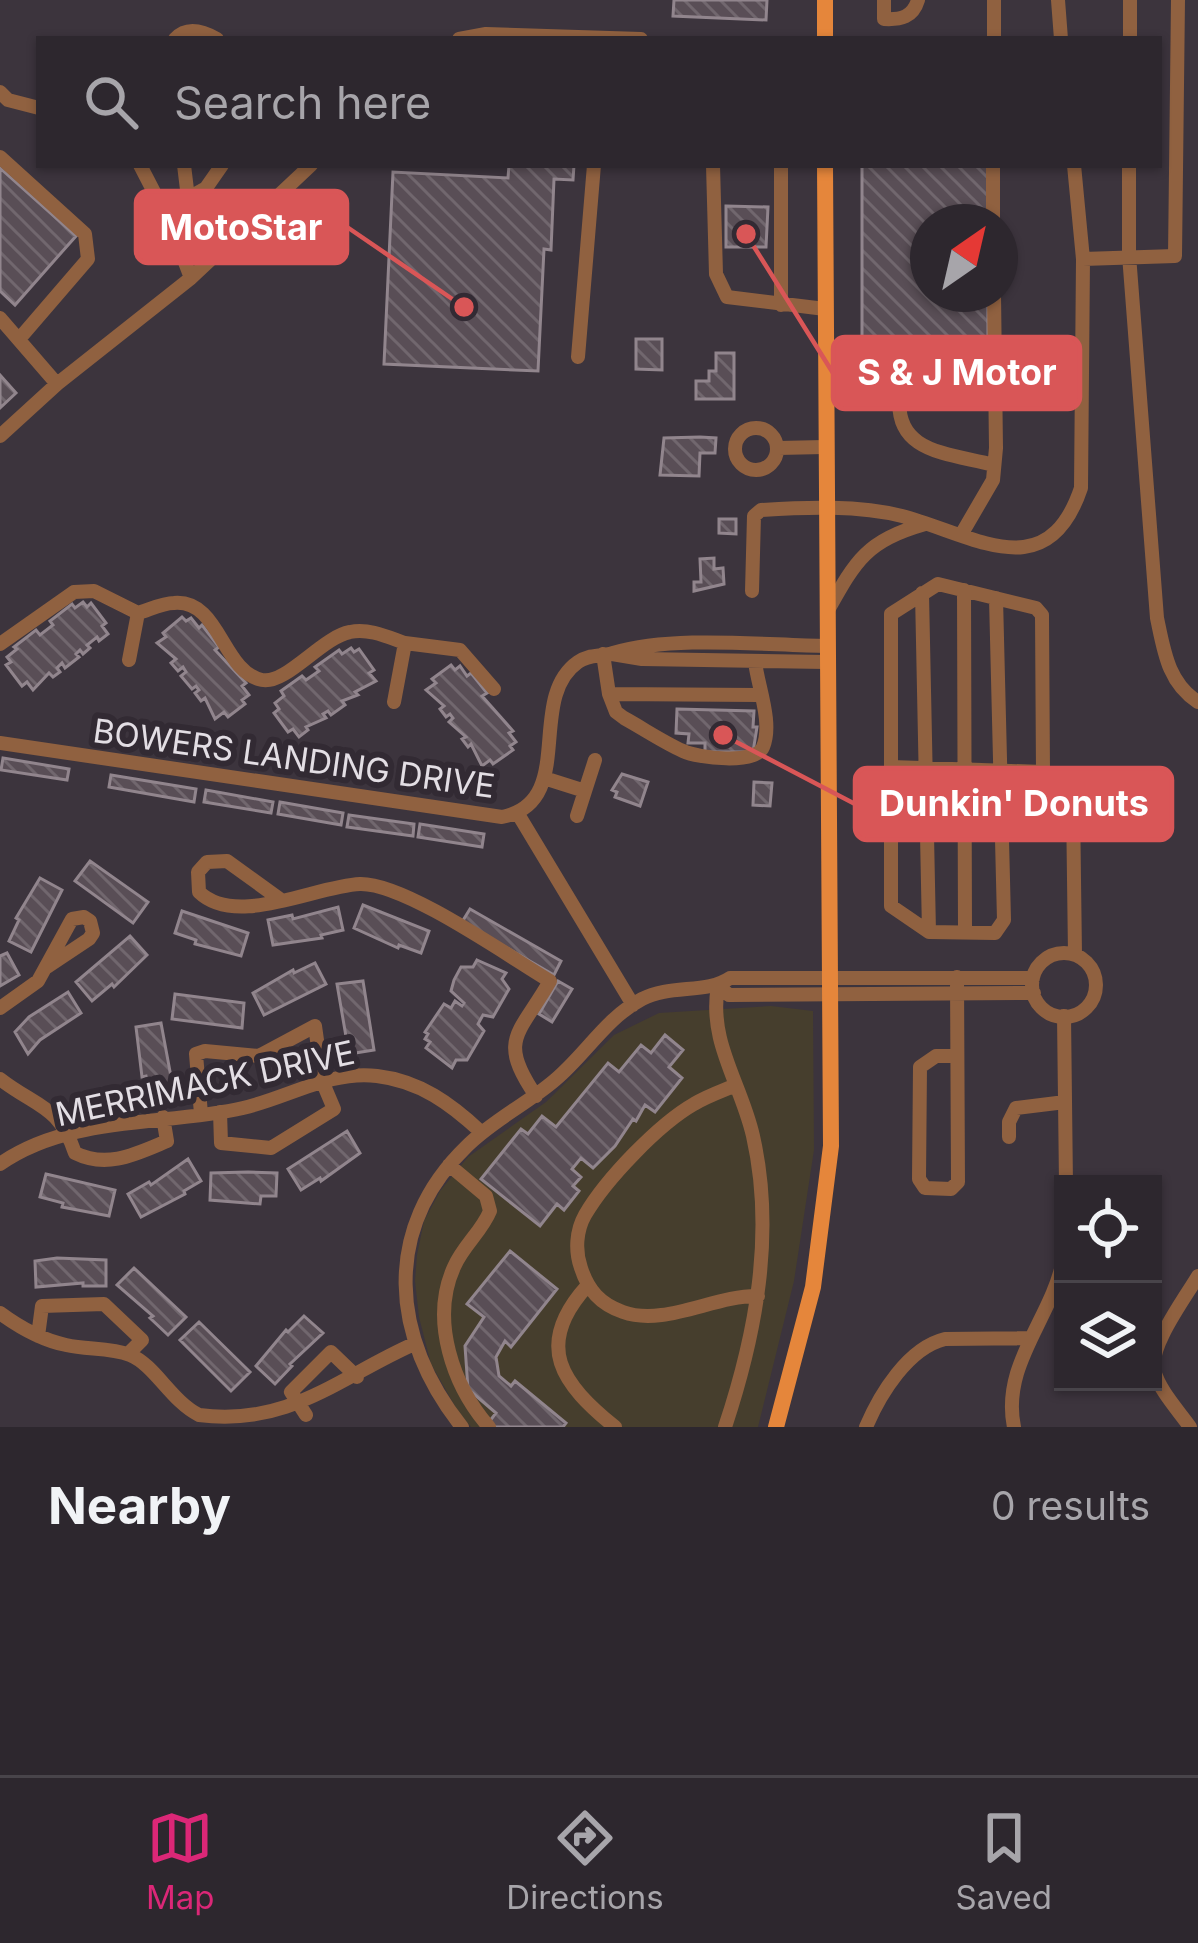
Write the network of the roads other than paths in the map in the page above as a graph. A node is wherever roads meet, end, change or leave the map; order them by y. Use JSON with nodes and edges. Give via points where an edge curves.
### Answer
{"nodes":[{"id":1,"x":825,"y":0,"type":"edge"},
{"id":2,"x":884,"y":0,"type":"edge"},
{"id":3,"x":919,"y":0,"type":"edge"},
{"id":4,"x":994,"y":0,"type":"edge"},
{"id":5,"x":1058,"y":0,"type":"edge"},
{"id":6,"x":1130,"y":0,"type":"edge"},
{"id":7,"x":1178,"y":0,"type":"edge"},
{"id":8,"x":179,"y":36,"type":"edge"},
{"id":9,"x":210,"y":36,"type":"edge"},
{"id":10,"x":475,"y":36,"type":"edge"},
{"id":11,"x":546,"y":36,"type":"edge"},
{"id":12,"x":825,"y":36,"type":"edge"},
{"id":13,"x":994,"y":36,"type":"edge"},
{"id":14,"x":1061,"y":36,"type":"edge"},
{"id":15,"x":1130,"y":36,"type":"edge"},
{"id":16,"x":0,"y":92,"type":"edge"},
{"id":17,"x":36,"y":106,"type":"edge"},
{"id":18,"x":0,"y":157,"type":"edge"},
{"id":19,"x":142,"y":168,"type":"edge"},
{"id":20,"x":184,"y":168,"type":"edge"},
{"id":21,"x":220,"y":168,"type":"edge"},
{"id":22,"x":308,"y":168,"type":"edge"},
{"id":23,"x":594,"y":168,"type":"edge"},
{"id":24,"x":713,"y":168,"type":"edge"},
{"id":25,"x":781,"y":168,"type":"edge"},
{"id":26,"x":825,"y":168,"type":"edge"},
{"id":27,"x":993,"y":168,"type":"edge"},
{"id":28,"x":1074,"y":168,"type":"edge"},
{"id":29,"x":1129,"y":168,"type":"edge"},
{"id":30,"x":188,"y":198,"type":"junction"},
{"id":31,"x":993,"y":204,"type":"edge"},
{"id":32,"x":170,"y":223,"type":"junction"},
{"id":33,"x":1129,"y":255,"type":"junction"},
{"id":34,"x":1083,"y":259,"type":"junction"},
{"id":35,"x":191,"y":278,"type":"junction"},
{"id":36,"x":781,"y":305,"type":"junction"},
{"id":37,"x":825,"y":309,"type":"junction"},
{"id":38,"x":994,"y":312,"type":"edge"},
{"id":39,"x":0,"y":318,"type":"edge"},
{"id":40,"x":20,"y":338,"type":"junction"},
{"id":41,"x":578,"y":357,"type":"dead end"},
{"id":42,"x":57,"y":383,"type":"junction"},
{"id":43,"x":995,"y":390,"type":"junction"},
{"id":44,"x":0,"y":436,"type":"edge"},
{"id":45,"x":824,"y":447,"type":"junction"},
{"id":46,"x":778,"y":448,"type":"dead end"},
{"id":47,"x":994,"y":465,"type":"junction"},
{"id":48,"x":824,"y":508,"type":"junction"},
{"id":49,"x":925,"y":524,"type":"junction"},
{"id":50,"x":961,"y":535,"type":"junction"},
{"id":51,"x":964,"y":590,"type":"junction"},
{"id":52,"x":752,"y":591,"type":"dead end"},
{"id":53,"x":922,"y":593,"type":"junction"},
{"id":54,"x":996,"y":598,"type":"junction"},
{"id":55,"x":138,"y":614,"type":"junction"},
{"id":56,"x":826,"y":614,"type":"junction"},
{"id":57,"x":405,"y":643,"type":"junction"},
{"id":58,"x":0,"y":644,"type":"edge"},
{"id":59,"x":608,"y":654,"type":"junction"},
{"id":60,"x":826,"y":654,"type":"junction"},
{"id":61,"x":129,"y":660,"type":"dead end"},
{"id":62,"x":755,"y":662,"type":"junction"},
{"id":63,"x":494,"y":689,"type":"dead end"},
{"id":64,"x":609,"y":694,"type":"junction"},
{"id":65,"x":758,"y":695,"type":"junction"},
{"id":66,"x":394,"y":702,"type":"dead end"},
{"id":67,"x":1198,"y":702,"type":"edge"},
{"id":68,"x":0,"y":743,"type":"edge"},
{"id":69,"x":595,"y":760,"type":"dead end"},
{"id":70,"x":891,"y":767,"type":"junction"},
{"id":71,"x":925,"y":768,"type":"junction"},
{"id":72,"x":964,"y":769,"type":"junction"},
{"id":73,"x":999,"y":769,"type":"junction"},
{"id":74,"x":1043,"y":772,"type":"junction"},
{"id":75,"x":544,"y":778,"type":"junction"},
{"id":76,"x":585,"y":791,"type":"junction"},
{"id":77,"x":518,"y":814,"type":"junction"},
{"id":78,"x":578,"y":816,"type":"dead end"},
{"id":79,"x":280,"y":900,"type":"junction"},
{"id":80,"x":928,"y":932,"type":"junction"},
{"id":81,"x":965,"y":932,"type":"junction"},
{"id":82,"x":1076,"y":955,"type":"junction"},
{"id":83,"x":47,"y":967,"type":"dead end"},
{"id":84,"x":829,"y":983,"type":"junction"},
{"id":85,"x":1096,"y":983,"type":"junction"},
{"id":86,"x":957,"y":984,"type":"junction"},
{"id":87,"x":1114,"y":984,"type":"dead end"},
{"id":88,"x":1034,"y":985,"type":"junction"},
{"id":89,"x":718,"y":986,"type":"junction"},
{"id":90,"x":633,"y":1005,"type":"junction"},
{"id":91,"x":0,"y":1008,"type":"edge"},
{"id":92,"x":1064,"y":1016,"type":"junction"},
{"id":93,"x":957,"y":1056,"type":"junction"},
{"id":94,"x":0,"y":1079,"type":"edge"},
{"id":95,"x":323,"y":1083,"type":"junction"},
{"id":96,"x":736,"y":1085,"type":"junction"},
{"id":97,"x":536,"y":1096,"type":"junction"},
{"id":98,"x":1065,"y":1102,"type":"junction"},
{"id":99,"x":220,"y":1112,"type":"junction"},
{"id":100,"x":201,"y":1114,"type":"junction"},
{"id":101,"x":163,"y":1117,"type":"junction"},
{"id":102,"x":482,"y":1132,"type":"junction"},
{"id":103,"x":69,"y":1136,"type":"junction"},
{"id":104,"x":1009,"y":1137,"type":"dead end"},
{"id":105,"x":0,"y":1164,"type":"edge"},
{"id":106,"x":449,"y":1165,"type":"junction"},
{"id":107,"x":1066,"y":1175,"type":"edge"},
{"id":108,"x":1198,"y":1276,"type":"edge"},
{"id":109,"x":1057,"y":1283,"type":"edge"},
{"id":110,"x":587,"y":1286,"type":"junction"},
{"id":111,"x":758,"y":1297,"type":"junction"},
{"id":112,"x":0,"y":1313,"type":"edge"},
{"id":113,"x":38,"y":1336,"type":"junction"},
{"id":114,"x":1031,"y":1338,"type":"junction"},
{"id":115,"x":415,"y":1344,"type":"junction"},
{"id":116,"x":128,"y":1354,"type":"junction"},
{"id":117,"x":452,"y":1369,"type":"junction"},
{"id":118,"x":357,"y":1377,"type":"junction"},
{"id":119,"x":429,"y":1379,"type":"junction"},
{"id":120,"x":306,"y":1414,"type":"junction"},
{"id":121,"x":462,"y":1427,"type":"edge"},
{"id":122,"x":489,"y":1427,"type":"edge"},
{"id":123,"x":615,"y":1427,"type":"edge"},
{"id":124,"x":725,"y":1427,"type":"edge"},
{"id":125,"x":776,"y":1427,"type":"edge"},
{"id":126,"x":866,"y":1427,"type":"edge"},
{"id":127,"x":1014,"y":1427,"type":"edge"},
{"id":128,"x":1190,"y":1427,"type":"edge"}],
"edges":[{"from":1,"to":12,"type":"main road"},
{"from":2,"to":3,"type":"street","via":[[884,20],[901,20]]},
{"from":4,"to":13,"type":"street"},
{"from":5,"to":14,"type":"street"},
{"from":6,"to":15,"type":"street"},
{"from":7,"to":33,"type":"street","via":[[1175,256]]},
{"from":8,"to":9,"type":"street"},
{"from":10,"to":11,"type":"street"},
{"from":16,"to":17,"type":"street"},
{"from":18,"to":40,"type":"street","via":[[88,244],[88,259]]},
{"from":19,"to":32,"type":"street"},
{"from":20,"to":30,"type":"street"},
{"from":21,"to":30,"type":"street"},
{"from":22,"to":35,"type":"street"},
{"from":23,"to":41,"type":"street"},
{"from":24,"to":36,"type":"street","via":[[721,289],[738,301]]},
{"from":25,"to":36,"type":"street"},
{"from":26,"to":37,"type":"main road"},
{"from":27,"to":31,"type":"street"},
{"from":28,"to":34,"type":"street"},
{"from":29,"to":33,"type":"street"},
{"from":30,"to":32,"type":"street"},
{"from":32,"to":35,"type":"street"},
{"from":33,"to":34,"type":"street"},
{"from":33,"to":67,"type":"street","via":[[1157,618],[1177,686]]},
{"from":34,"to":50,"type":"street","via":[[1081,488],[1072,515],[1034,548]]},
{"from":35,"to":42,"type":"street"},
{"from":36,"to":37,"type":"street"},
{"from":37,"to":45,"type":"main road"},
{"from":38,"to":43,"type":"street"},
{"from":39,"to":40,"type":"street"},
{"from":40,"to":42,"type":"street"},
{"from":42,"to":44,"type":"street"},
{"from":43,"to":47,"type":"street"},
{"from":43,"to":47,"type":"street","via":[[906,390],[898,400],[899,420],[913,440]]},
{"from":45,"to":46,"type":"street"},
{"from":45,"to":48,"type":"main road"},
{"from":47,"to":50,"type":"street","via":[[987,495]]},
{"from":48,"to":49,"type":"street"},
{"from":48,"to":52,"type":"street","via":[[754,516]]},
{"from":48,"to":56,"type":"main road"},
{"from":49,"to":50,"type":"street"},
{"from":49,"to":56,"type":"street","via":[[868,548]]},
{"from":51,"to":53,"type":"street","via":[[938,584]]},
{"from":51,"to":54,"type":"street"},
{"from":51,"to":72,"type":"street"},
{"from":53,"to":70,"type":"street","via":[[891,614]]},
{"from":53,"to":71,"type":"street"},
{"from":54,"to":73,"type":"street"},
{"from":54,"to":74,"type":"street","via":[[1042,615]]},
{"from":55,"to":57,"type":"street","via":[[175,602],[193,607],[242,669],[262,680],[278,678],[346,633]]},
{"from":55,"to":58,"type":"street","via":[[94,591],[74,592]]},
{"from":55,"to":61,"type":"street"},
{"from":56,"to":60,"type":"main road"},
{"from":57,"to":63,"type":"street","via":[[460,650]]},
{"from":57,"to":66,"type":"street"},
{"from":59,"to":60,"type":"street","name":"BOWERS LANDING DRIVE","via":[[646,645]]},
{"from":59,"to":62,"type":"street"},
{"from":59,"to":64,"type":"street"},
{"from":59,"to":75,"type":"street","name":"BOWERS LANDING DRIVE","via":[[580,660],[560,681]]},
{"from":60,"to":62,"type":"street"},
{"from":60,"to":84,"type":"main road"},
{"from":62,"to":65,"type":"street"},
{"from":64,"to":65,"type":"street"},
{"from":64,"to":65,"type":"street","via":[[616,712],[686,752],[750,758],[764,746]]},
{"from":68,"to":77,"type":"street","name":"BOWERS LANDING DRIVE","via":[[474,815]]},
{"from":69,"to":76,"type":"street"},
{"from":70,"to":71,"type":"street"},
{"from":70,"to":80,"type":"street","via":[[892,906]]},
{"from":71,"to":72,"type":"street"},
{"from":71,"to":80,"type":"street"},
{"from":72,"to":73,"type":"street"},
{"from":72,"to":81,"type":"street"},
{"from":73,"to":74,"type":"street"},
{"from":73,"to":81,"type":"street","via":[[1004,920],[995,933]]},
{"from":74,"to":82,"type":"street","via":[[1073,803]]},
{"from":75,"to":76,"type":"street"},
{"from":75,"to":77,"type":"street","name":"BOWERS LANDING DRIVE"},
{"from":76,"to":78,"type":"street"},
{"from":77,"to":90,"type":"street"},
{"from":79,"to":79,"type":"street","via":[[219,905],[199,892],[198,872],[207,862],[226,861]]},
{"from":79,"to":97,"type":"street","via":[[378,886],[550,981],[512,1048]]},
{"from":80,"to":81,"type":"street"},
{"from":82,"to":85,"type":"street"},
{"from":82,"to":88,"type":"street","via":[[1054,954],[1037,968]]},
{"from":83,"to":91,"type":"street"},
{"from":84,"to":86,"type":"street"},
{"from":84,"to":89,"type":"street","via":[[729,995]]},
{"from":84,"to":125,"type":"main road","via":[[824,1225]]},
{"from":85,"to":87,"type":"street"},
{"from":85,"to":92,"type":"street","via":[[1087,1007]]},
{"from":86,"to":88,"type":"street"},
{"from":86,"to":93,"type":"street"},
{"from":88,"to":92,"type":"street","via":[[1049,1013]]},
{"from":89,"to":90,"type":"street","via":[[668,989]]},
{"from":89,"to":96,"type":"street","via":[[715,1025]]},
{"from":90,"to":97,"type":"street"},
{"from":92,"to":98,"type":"street"},
{"from":93,"to":93,"type":"street","via":[[958,1182],[925,1188],[920,1067]]},
{"from":94,"to":103,"type":"street","via":[[52,1110]]},
{"from":95,"to":99,"type":"street","name":"MERRIMACK DRIVE"},
{"from":95,"to":99,"type":"street","via":[[334,1109],[271,1148],[221,1143]]},
{"from":95,"to":100,"type":"street","via":[[315,1026],[259,1056],[205,1051],[196,1054]]},
{"from":95,"to":102,"type":"street","name":"MERRIMACK DRIVE","via":[[367,1075],[407,1082]]},
{"from":96,"to":110,"type":"street","via":[[668,1123],[584,1216],[577,1239]]},
{"from":96,"to":111,"type":"street","via":[[758,1167]]},
{"from":97,"to":102,"type":"street"},
{"from":98,"to":104,"type":"street","via":[[1016,1108]]},
{"from":98,"to":107,"type":"street"},
{"from":99,"to":100,"type":"street","name":"MERRIMACK DRIVE"},
{"from":100,"to":101,"type":"street","name":"MERRIMACK DRIVE"},
{"from":101,"to":103,"type":"street","name":"MERRIMACK DRIVE"},
{"from":101,"to":103,"type":"street","via":[[167,1141],[119,1161],[75,1154]]},
{"from":102,"to":106,"type":"street"},
{"from":103,"to":105,"type":"street","name":"MERRIMACK DRIVE"},
{"from":106,"to":115,"type":"street","via":[[410,1236],[406,1302]]},
{"from":106,"to":117,"type":"street","via":[[486,1196],[490,1211],[449,1280]]},
{"from":108,"to":128,"type":"street","via":[[1154,1362]]},
{"from":109,"to":114,"type":"street"},
{"from":110,"to":111,"type":"street","via":[[608,1305],[642,1315]]},
{"from":110,"to":123,"type":"street","via":[[562,1322],[560,1366]]},
{"from":111,"to":124,"type":"street"},
{"from":112,"to":113,"type":"street"},
{"from":113,"to":116,"type":"street"},
{"from":113,"to":116,"type":"street","via":[[43,1306],[104,1304],[142,1340]]},
{"from":114,"to":126,"type":"street","via":[[931,1342],[906,1362]]},
{"from":114,"to":127,"type":"street","via":[[1014,1378]]},
{"from":115,"to":118,"type":"street"},
{"from":115,"to":119,"type":"street"},
{"from":116,"to":120,"type":"street","via":[[185,1406],[221,1423],[264,1426]]},
{"from":117,"to":119,"type":"street"},
{"from":117,"to":122,"type":"street"},
{"from":118,"to":120,"type":"street"},
{"from":118,"to":120,"type":"street","via":[[331,1352],[291,1392]]},
{"from":119,"to":121,"type":"street"}]}
